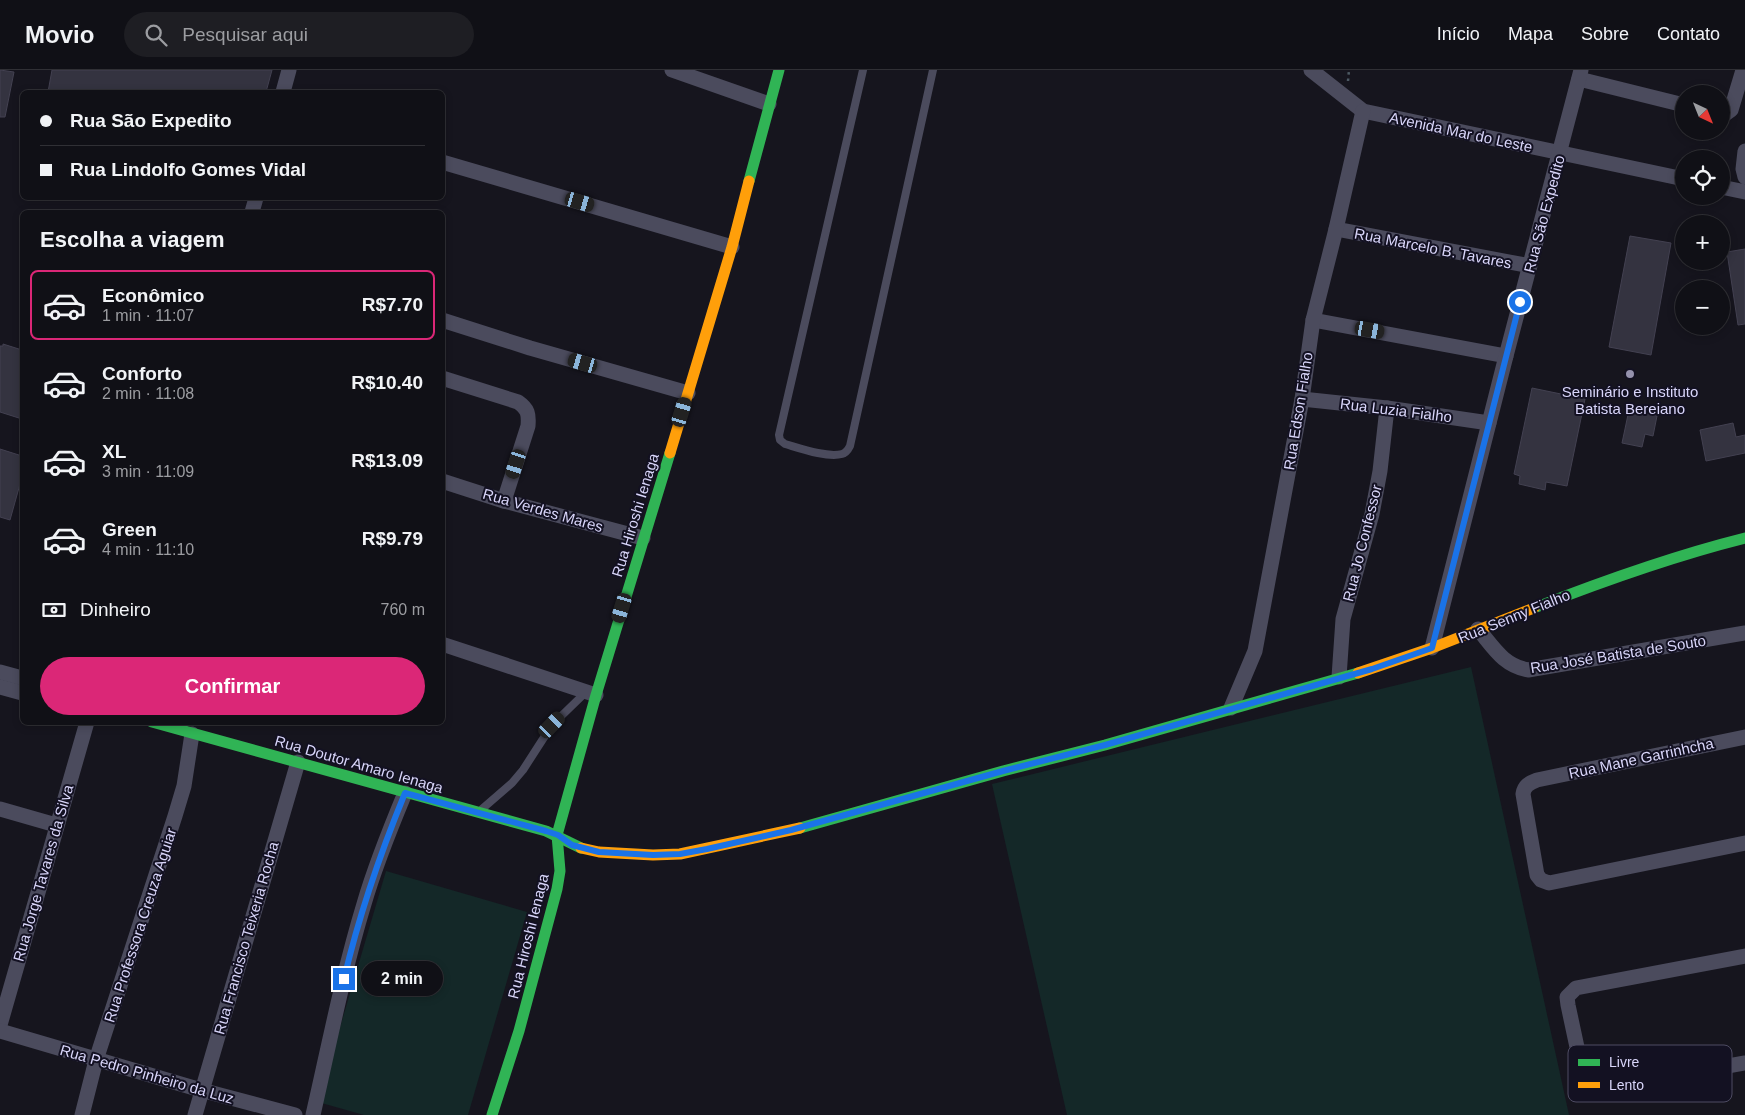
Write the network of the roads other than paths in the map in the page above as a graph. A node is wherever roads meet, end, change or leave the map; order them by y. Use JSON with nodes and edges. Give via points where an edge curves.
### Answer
{"nodes":[{"id":1,"x":289,"y":70,"type":"edge"},
{"id":2,"x":672,"y":70,"type":"edge"},
{"id":3,"x":779,"y":70,"type":"edge"},
{"id":4,"x":863,"y":70,"type":"edge"},
{"id":5,"x":933,"y":70,"type":"edge"},
{"id":6,"x":1311,"y":70,"type":"edge"},
{"id":7,"x":1743,"y":70,"type":"edge"},
{"id":8,"x":1580,"y":75,"type":"edge"},
{"id":9,"x":284,"y":90,"type":"edge"},
{"id":10,"x":1675,"y":102,"type":"edge"},
{"id":11,"x":769,"y":104,"type":"junction"},
{"id":12,"x":1363,"y":111,"type":"junction"},
{"id":13,"x":1730,"y":111,"type":"edge"},
{"id":14,"x":1745,"y":151,"type":"edge"},
{"id":15,"x":1560,"y":154,"type":"junction"},
{"id":16,"x":445,"y":163,"type":"edge"},
{"id":17,"x":1675,"y":177,"type":"edge"},
{"id":18,"x":1745,"y":177,"type":"edge"},
{"id":19,"x":1730,"y":189,"type":"edge"},
{"id":20,"x":1745,"y":192,"type":"edge"},
{"id":21,"x":1336,"y":229,"type":"junction"},
{"id":22,"x":732,"y":247,"type":"junction"},
{"id":23,"x":1530,"y":266,"type":"junction"},
{"id":24,"x":1313,"y":320,"type":"junction"},
{"id":25,"x":445,"y":321,"type":"edge"},
{"id":26,"x":1506,"y":356,"type":"junction"},
{"id":27,"x":445,"y":379,"type":"edge"},
{"id":28,"x":688,"y":394,"type":"junction"},
{"id":29,"x":1302,"y":399,"type":"junction"},
{"id":30,"x":1387,"y":408,"type":"junction"},
{"id":31,"x":1490,"y":423,"type":"junction"},
{"id":32,"x":445,"y":482,"type":"edge"},
{"id":33,"x":504,"y":501,"type":"junction"},
{"id":34,"x":643,"y":538,"type":"junction"},
{"id":35,"x":1745,"y":538,"type":"edge"},
{"id":36,"x":1478,"y":629,"type":"junction"},
{"id":37,"x":1745,"y":633,"type":"edge"},
{"id":38,"x":445,"y":645,"type":"edge"},
{"id":39,"x":1432,"y":648,"type":"junction"},
{"id":40,"x":0,"y":672,"type":"edge"},
{"id":41,"x":20,"y":677,"type":"edge"},
{"id":42,"x":1339,"y":677,"type":"junction"},
{"id":43,"x":0,"y":687,"type":"edge"},
{"id":44,"x":20,"y":692,"type":"edge"},
{"id":45,"x":591,"y":693,"type":"junction"},
{"id":46,"x":1232,"y":708,"type":"junction"},
{"id":47,"x":86,"y":725,"type":"edge"},
{"id":48,"x":162,"y":725,"type":"edge"},
{"id":49,"x":192,"y":734,"type":"junction"},
{"id":50,"x":1745,"y":737,"type":"edge"},
{"id":51,"x":298,"y":762,"type":"junction"},
{"id":52,"x":405,"y":793,"type":"junction"},
{"id":53,"x":0,"y":809,"type":"edge"},
{"id":54,"x":478,"y":813,"type":"junction"},
{"id":55,"x":56,"y":825,"type":"junction"},
{"id":56,"x":558,"y":835,"type":"junction"},
{"id":57,"x":1745,"y":843,"type":"edge"},
{"id":58,"x":1745,"y":956,"type":"edge"},
{"id":59,"x":0,"y":1025,"type":"edge"},
{"id":60,"x":0,"y":1031,"type":"edge"},
{"id":61,"x":1577,"y":1045,"type":"edge"},
{"id":62,"x":96,"y":1060,"type":"junction"},
{"id":63,"x":1745,"y":1064,"type":"edge"},
{"id":64,"x":1732,"y":1066,"type":"edge"},
{"id":65,"x":201,"y":1090,"type":"junction"},
{"id":66,"x":82,"y":1115,"type":"edge"},
{"id":67,"x":195,"y":1115,"type":"edge"},
{"id":68,"x":295,"y":1115,"type":"edge"},
{"id":69,"x":313,"y":1115,"type":"edge"},
{"id":70,"x":492,"y":1115,"type":"edge"}],
"edges":[{"from":1,"to":9,"type":"street"},
{"from":2,"to":11,"type":"street"},
{"from":3,"to":11,"type":"street","name":"Rua Hiroshi Ienaga"},
{"from":4,"to":5,"type":"lane","via":[[778,435],[784,444],[832,455],[842,454],[850,446]]},
{"from":6,"to":12,"type":"street","name":"Avenida Mar do Leste"},
{"from":7,"to":13,"type":"street"},
{"from":8,"to":10,"type":"street"},
{"from":8,"to":15,"type":"street","name":"Rua São Expedito"},
{"from":11,"to":22,"type":"street","name":"Rua Hiroshi Ienaga"},
{"from":12,"to":15,"type":"street","name":"Avenida Mar do Leste"},
{"from":12,"to":21,"type":"street","name":"Rua Edson Fialho"},
{"from":14,"to":18,"type":"street"},
{"from":15,"to":17,"type":"street","name":"Avenida Mar do Leste"},
{"from":15,"to":23,"type":"street","name":"Rua São Expedito"},
{"from":16,"to":22,"type":"street"},
{"from":19,"to":20,"type":"street"},
{"from":21,"to":23,"type":"street","name":"Rua Marcelo B. Tavares"},
{"from":21,"to":24,"type":"street","name":"Rua Edson Fialho"},
{"from":22,"to":28,"type":"street","name":"Rua Hiroshi Ienaga"},
{"from":23,"to":26,"type":"street","name":"Rua São Expedito"},
{"from":24,"to":26,"type":"street"},
{"from":24,"to":29,"type":"street","name":"Rua Edson Fialho"},
{"from":25,"to":28,"type":"street"},
{"from":26,"to":31,"type":"street","name":"Rua São Expedito"},
{"from":27,"to":33,"type":"street","via":[[518,402],[529,415]]},
{"from":28,"to":34,"type":"street","name":"Rua Hiroshi Ienaga"},
{"from":29,"to":30,"type":"street","name":"Rua Luzia Fialho"},
{"from":29,"to":46,"type":"street","name":"Rua Edson Fialho","via":[[1255,651]]},
{"from":30,"to":31,"type":"street","name":"Rua Luzia Fialho"},
{"from":30,"to":42,"type":"street","name":"Rua Jo Confessor","via":[[1372,514],[1343,618]]},
{"from":31,"to":39,"type":"street","name":"Rua São Expedito"},
{"from":32,"to":33,"type":"street","name":"Rua Verdes Mares"},
{"from":33,"to":34,"type":"street","name":"Rua Verdes Mares"},
{"from":34,"to":45,"type":"street","name":"Rua Hiroshi Ienaga"},
{"from":35,"to":36,"type":"street","name":"Rua Senny Fialho","via":[[1600,582]]},
{"from":36,"to":37,"type":"street","name":"Rua José Batista de Souto","via":[[1505,660],[1515,668],[1528,670]]},
{"from":36,"to":39,"type":"street","name":"Rua Senny Fialho"},
{"from":38,"to":45,"type":"street"},
{"from":39,"to":42,"type":"street","name":"Rua Senny Fialho"},
{"from":40,"to":41,"type":"street"},
{"from":42,"to":46,"type":"street","name":"Rua Senny Fialho"},
{"from":43,"to":44,"type":"street"},
{"from":45,"to":54,"type":"lane","via":[[552,725],[523,770]]},
{"from":45,"to":56,"type":"street","name":"Rua Hiroshi Ienaga"},
{"from":46,"to":56,"type":"street","name":"Rua Senny Fialho","via":[[791,830],[707,849],[653,855],[599,852],[572,845]]},
{"from":47,"to":55,"type":"street","name":"Rua Jorge Tavares da Silva"},
{"from":48,"to":49,"type":"street","name":"Rua Doutor Amaro Ienaga"},
{"from":49,"to":51,"type":"street","name":"Rua Doutor Amaro Ienaga"},
{"from":49,"to":62,"type":"street","name":"Rua Professora Creuza Aguiar","via":[[184,786]]},
{"from":50,"to":57,"type":"street","name":"Rua Mane Garrinhcha","via":[[1537,780],[1529,783],[1523,794],[1537,875],[1549,883]]},
{"from":51,"to":52,"type":"street","name":"Rua Doutor Amaro Ienaga"},
{"from":51,"to":65,"type":"street","name":"Rua Francisco Teixeria Rocha"},
{"from":52,"to":54,"type":"street","name":"Rua Doutor Amaro Ienaga"},
{"from":52,"to":69,"type":"street","via":[[364,904]]},
{"from":53,"to":55,"type":"street"},
{"from":54,"to":56,"type":"street","name":"Rua Doutor Amaro Ienaga"},
{"from":55,"to":59,"type":"street","name":"Rua Jorge Tavares da Silva"},
{"from":56,"to":70,"type":"street","name":"Rua Hiroshi Ienaga","via":[[560,871],[557,888],[519,1031]]},
{"from":58,"to":61,"type":"street","via":[[1576,988],[1567,997]]},
{"from":60,"to":62,"type":"street","name":"Rua Pedro Pinheiro da Luz"},
{"from":62,"to":65,"type":"street","name":"Rua Pedro Pinheiro da Luz"},
{"from":62,"to":66,"type":"street","name":"Rua Professora Creuza Aguiar"},
{"from":63,"to":64,"type":"street"},
{"from":65,"to":67,"type":"street","name":"Rua Francisco Teixeria Rocha"},
{"from":65,"to":68,"type":"street","name":"Rua Pedro Pinheiro da Luz"}]}
